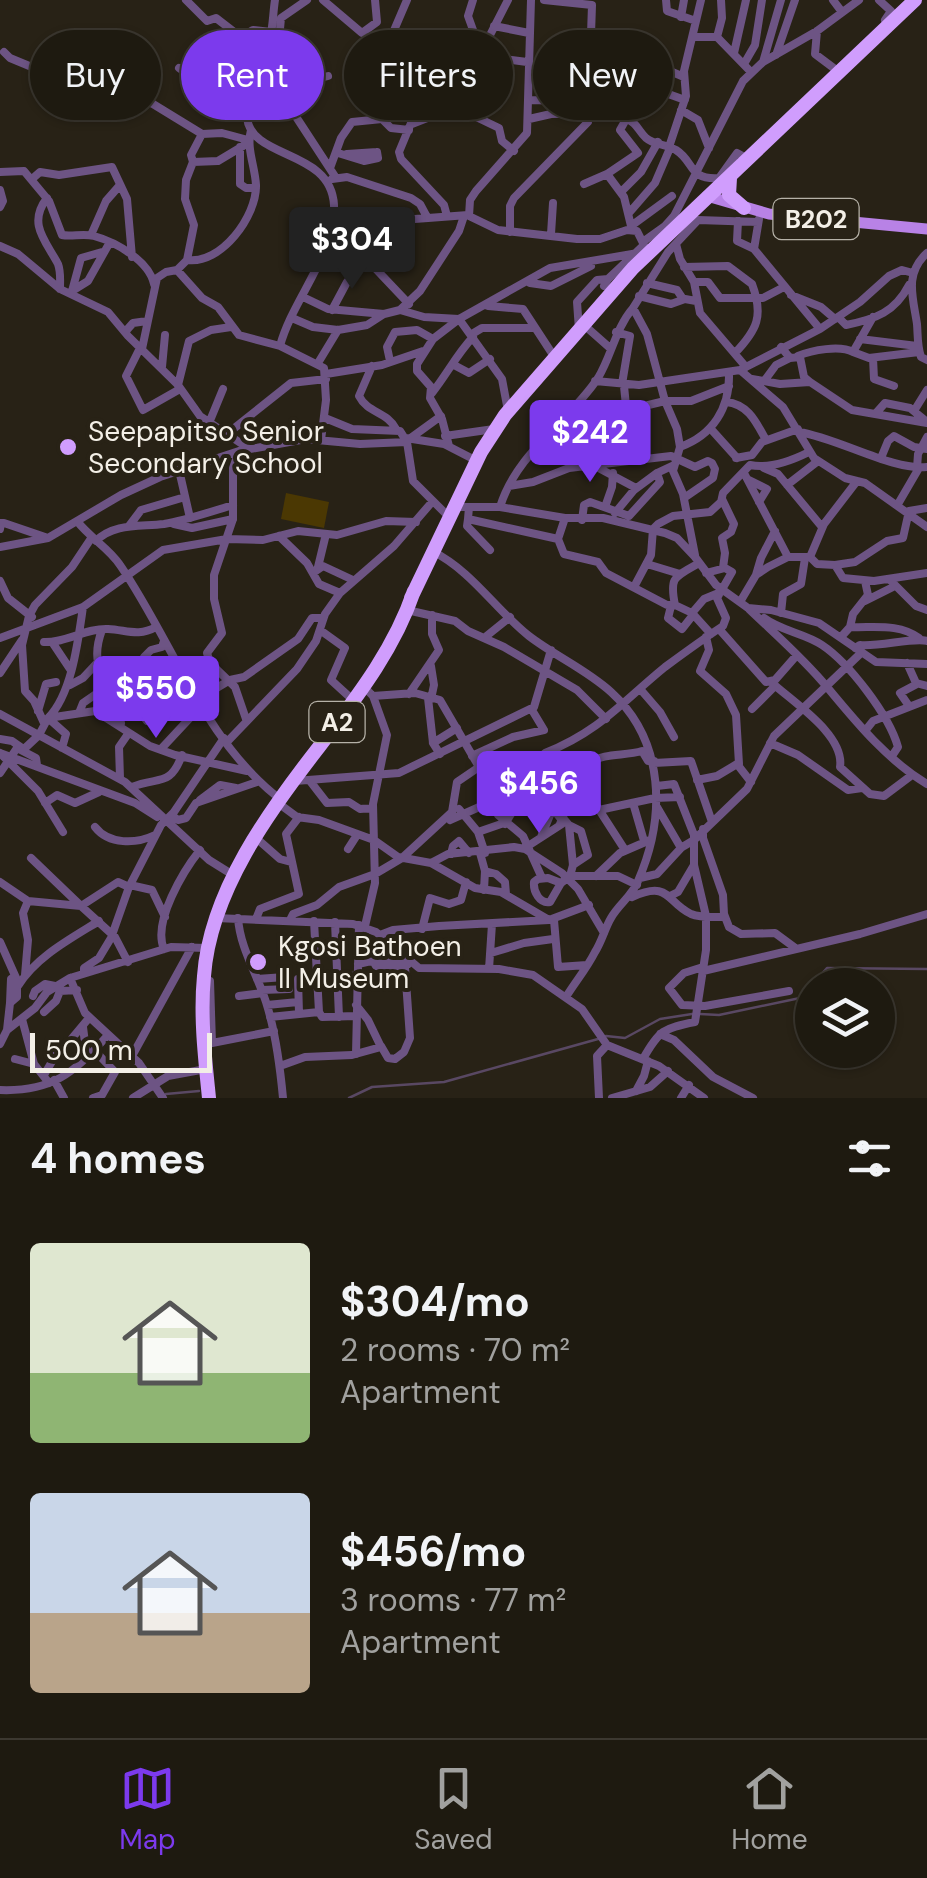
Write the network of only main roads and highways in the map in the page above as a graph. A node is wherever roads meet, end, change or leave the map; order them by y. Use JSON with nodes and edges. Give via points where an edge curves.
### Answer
{"nodes":[{"id":1,"x":914,"y":0,"type":"edge"},
{"id":2,"x":739,"y":168,"type":"junction"},
{"id":3,"x":706,"y":199,"type":"junction"},
{"id":4,"x":726,"y":202,"type":"joint"},
{"id":5,"x":750,"y":216,"type":"junction"},
{"id":6,"x":927,"y":229,"type":"edge"},
{"id":7,"x":209,"y":1097,"type":"edge"}],
"edges":[{"from":1,"to":2,"type":"highway","number":"A2"},
{"from":2,"to":3,"type":"highway","number":"A2"},
{"from":2,"to":5,"type":"highway","via":[[729,195]]},
{"from":3,"to":4,"type":"highway"},
{"from":3,"to":7,"type":"highway","number":"A2","via":[[679,232],[637,259],[494,429],[369,692],[354,701],[293,781],[233,874],[204,954]]},
{"from":4,"to":5,"type":"main road","number":"B202"},
{"from":5,"to":6,"type":"main road","number":"B202"}]}
